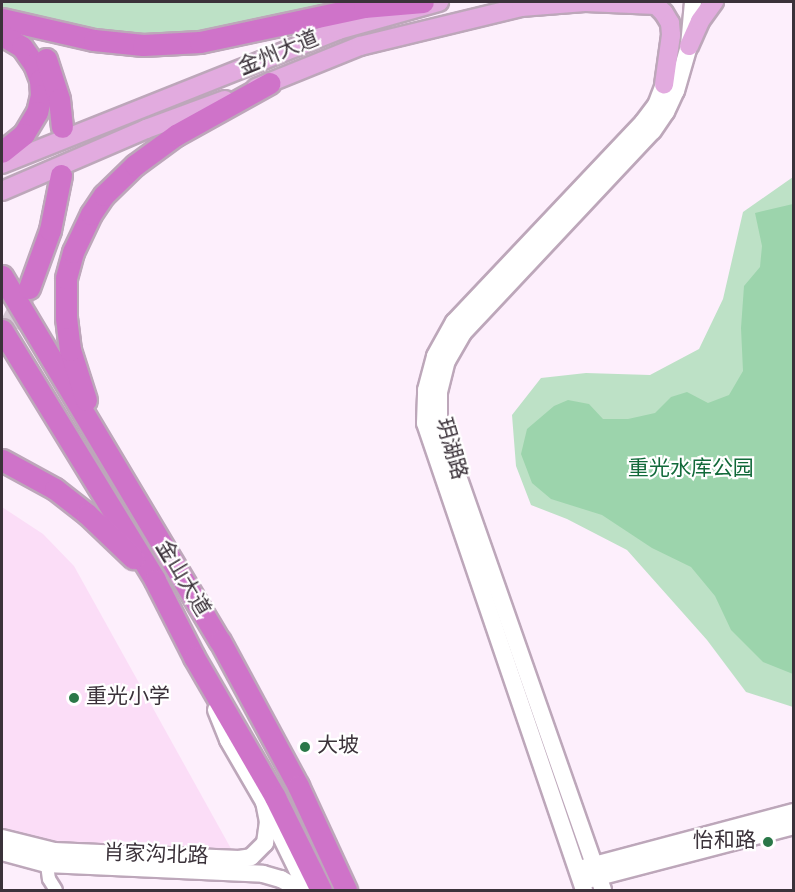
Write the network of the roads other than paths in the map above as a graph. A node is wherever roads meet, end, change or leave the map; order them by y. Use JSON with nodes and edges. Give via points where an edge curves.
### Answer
{"nodes":[{"id":1,"x":423,"y":2,"type":"edge"},
{"id":2,"x":439,"y":2,"type":"edge"},
{"id":3,"x":546,"y":2,"type":"edge"},
{"id":4,"x":586,"y":2,"type":"edge"},
{"id":5,"x":682,"y":2,"type":"edge"},
{"id":6,"x":693,"y":2,"type":"edge"},
{"id":7,"x":714,"y":2,"type":"edge"},
{"id":8,"x":521,"y":8,"type":"junction"},
{"id":9,"x":6,"y":26,"type":"edge"},
{"id":10,"x":689,"y":46,"type":"junction"},
{"id":11,"x":270,"y":83,"type":"junction"},
{"id":12,"x":664,"y":85,"type":"junction"},
{"id":13,"x":62,"y":128,"type":"dead end"},
{"id":14,"x":2,"y":152,"type":"edge"},
{"id":15,"x":2,"y":164,"type":"edge"},
{"id":16,"x":61,"y":175,"type":"dead end"},
{"id":17,"x":2,"y":191,"type":"edge"},
{"id":18,"x":2,"y":276,"type":"edge"},
{"id":19,"x":29,"y":288,"type":"tunnel mouth"},
{"id":20,"x":2,"y":330,"type":"edge"},
{"id":21,"x":102,"y":442,"type":"junction"},
{"id":22,"x":2,"y":460,"type":"edge"},
{"id":23,"x":155,"y":580,"type":"junction"},
{"id":24,"x":194,"y":657,"type":"junction"},
{"id":25,"x":264,"y":802,"type":"junction"},
{"id":26,"x":794,"y":812,"type":"edge"},
{"id":27,"x":794,"y":826,"type":"edge"},
{"id":28,"x":2,"y":838,"type":"edge"},
{"id":29,"x":2,"y":852,"type":"edge"},
{"id":30,"x":46,"y":857,"type":"junction"},
{"id":31,"x":589,"y":879,"type":"edge"},
{"id":32,"x":56,"y":891,"type":"edge"},
{"id":33,"x":300,"y":891,"type":"edge"},
{"id":34,"x":308,"y":891,"type":"edge"},
{"id":35,"x":321,"y":891,"type":"edge"},
{"id":36,"x":346,"y":891,"type":"edge"}],
"edges":[{"from":1,"to":9,"type":"highway","via":[[364,7],[200,42],[143,45]]},
{"from":2,"to":15,"type":"main road","name":"金州大道","via":[[338,30]]},
{"from":3,"to":8,"type":"main road"},
{"from":4,"to":8,"type":"main road","name":"金州大道"},
{"from":4,"to":12,"type":"main road","name":"金州大道","via":[[656,5],[664,13],[671,35]]},
{"from":5,"to":12,"type":"main road","name":"玥湖路","via":[[677,44]]},
{"from":6,"to":10,"type":"main road","name":"玥湖路"},
{"from":7,"to":10,"type":"main road"},
{"from":8,"to":11,"type":"main road","name":"金州大道","via":[[360,46]]},
{"from":9,"to":13,"type":"highway","via":[[49,62]]},
{"from":9,"to":14,"type":"highway","via":[[34,64],[41,95],[37,112],[24,134]]},
{"from":10,"to":31,"type":"main road","name":"玥湖路","via":[[675,92],[653,131],[463,333],[447,361],[439,392],[439,421]]},
{"from":11,"to":17,"type":"main road","name":"金州大道","via":[[146,129]]},
{"from":11,"to":21,"type":"highway","via":[[176,135],[135,165],[104,195],[73,252],[66,278],[70,350]]},
{"from":12,"to":31,"type":"main road","name":"玥湖路","via":[[643,122],[454,322],[435,356],[426,390],[425,423]]},
{"from":16,"to":19,"type":"highway","via":[[50,230]]},
{"from":18,"to":21,"type":"highway","name":"金山大道"},
{"from":20,"to":23,"type":"highway","name":"金山大道"},
{"from":21,"to":36,"type":"highway","name":"金山大道","via":[[220,641],[298,786]]},
{"from":22,"to":23,"type":"highway","via":[[55,489],[87,514]]},
{"from":23,"to":24,"type":"highway","name":"金山大道"},
{"from":24,"to":25,"type":"main road","via":[[228,740]]},
{"from":24,"to":35,"type":"highway","name":"金山大道","via":[[275,797]]},
{"from":25,"to":30,"type":"main road","name":"肖家沟北路","via":[[268,833],[265,843],[251,857]]},
{"from":25,"to":34,"type":"main road"},
{"from":26,"to":31,"type":"main road"},
{"from":27,"to":31,"type":"main road"},
{"from":28,"to":30,"type":"main road","name":"肖家沟北路"},
{"from":29,"to":30,"type":"main road","name":"肖家沟北路"},
{"from":30,"to":32,"type":"street","via":[[49,879]]},
{"from":30,"to":33,"type":"main road","name":"肖家沟北路","via":[[263,874]]}]}
